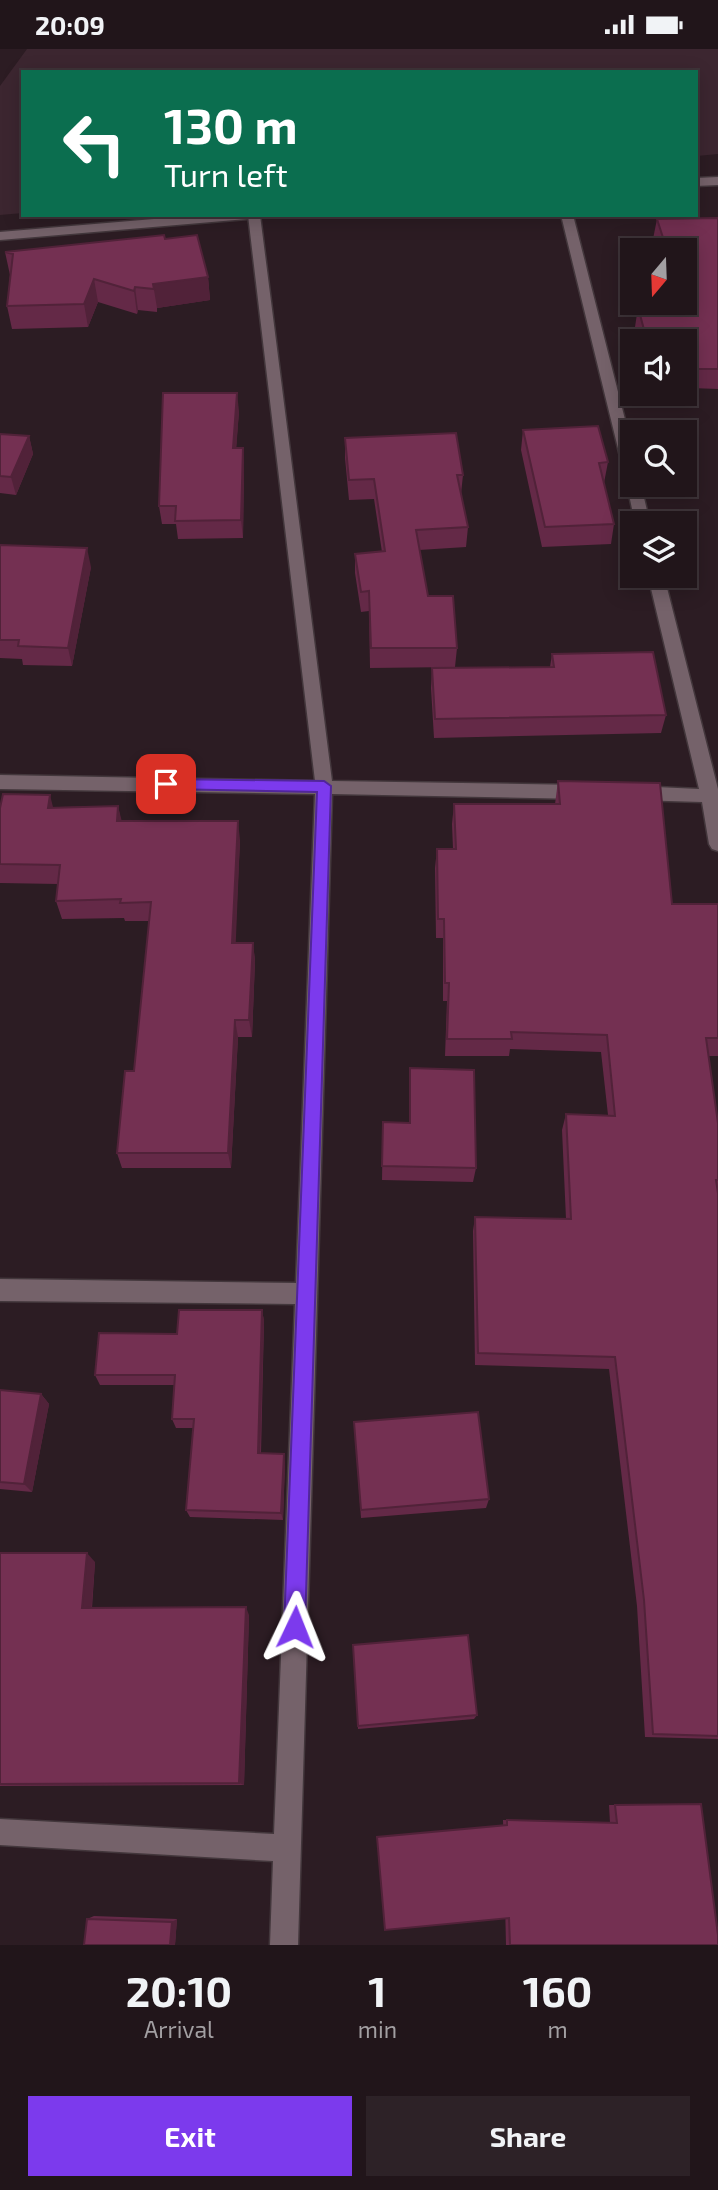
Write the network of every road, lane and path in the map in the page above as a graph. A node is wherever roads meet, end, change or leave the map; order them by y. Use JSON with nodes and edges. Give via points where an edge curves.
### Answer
{"nodes":[{"id":1,"x":718,"y":181,"type":"edge"},
{"id":2,"x":698,"y":182,"type":"edge"},
{"id":3,"x":223,"y":217,"type":"edge"},
{"id":4,"x":254,"y":217,"type":"edge"},
{"id":5,"x":567,"y":217,"type":"edge"},
{"id":6,"x":0,"y":236,"type":"edge"},
{"id":7,"x":620,"y":429,"type":"edge"},
{"id":8,"x":659,"y":588,"type":"edge"},
{"id":9,"x":0,"y":782,"type":"edge"},
{"id":10,"x":324,"y":786,"type":"junction"},
{"id":11,"x":714,"y":796,"type":"edge"},
{"id":12,"x":718,"y":844,"type":"edge"},
{"id":13,"x":0,"y":1290,"type":"edge"},
{"id":14,"x":306,"y":1294,"type":"junction"},
{"id":15,"x":0,"y":1832,"type":"edge"},
{"id":16,"x":287,"y":1848,"type":"junction"},
{"id":17,"x":284,"y":1945,"type":"edge"}],
"edges":[{"from":1,"to":2,"type":"street"},
{"from":3,"to":6,"type":"street"},
{"from":4,"to":10,"type":"street"},
{"from":5,"to":7,"type":"street"},
{"from":8,"to":11,"type":"street"},
{"from":9,"to":10,"type":"street"},
{"from":10,"to":11,"type":"street"},
{"from":10,"to":14,"type":"street"},
{"from":11,"to":12,"type":"street"},
{"from":13,"to":14,"type":"street"},
{"from":14,"to":16,"type":"street"},
{"from":15,"to":16,"type":"street"},
{"from":16,"to":17,"type":"street"}]}
